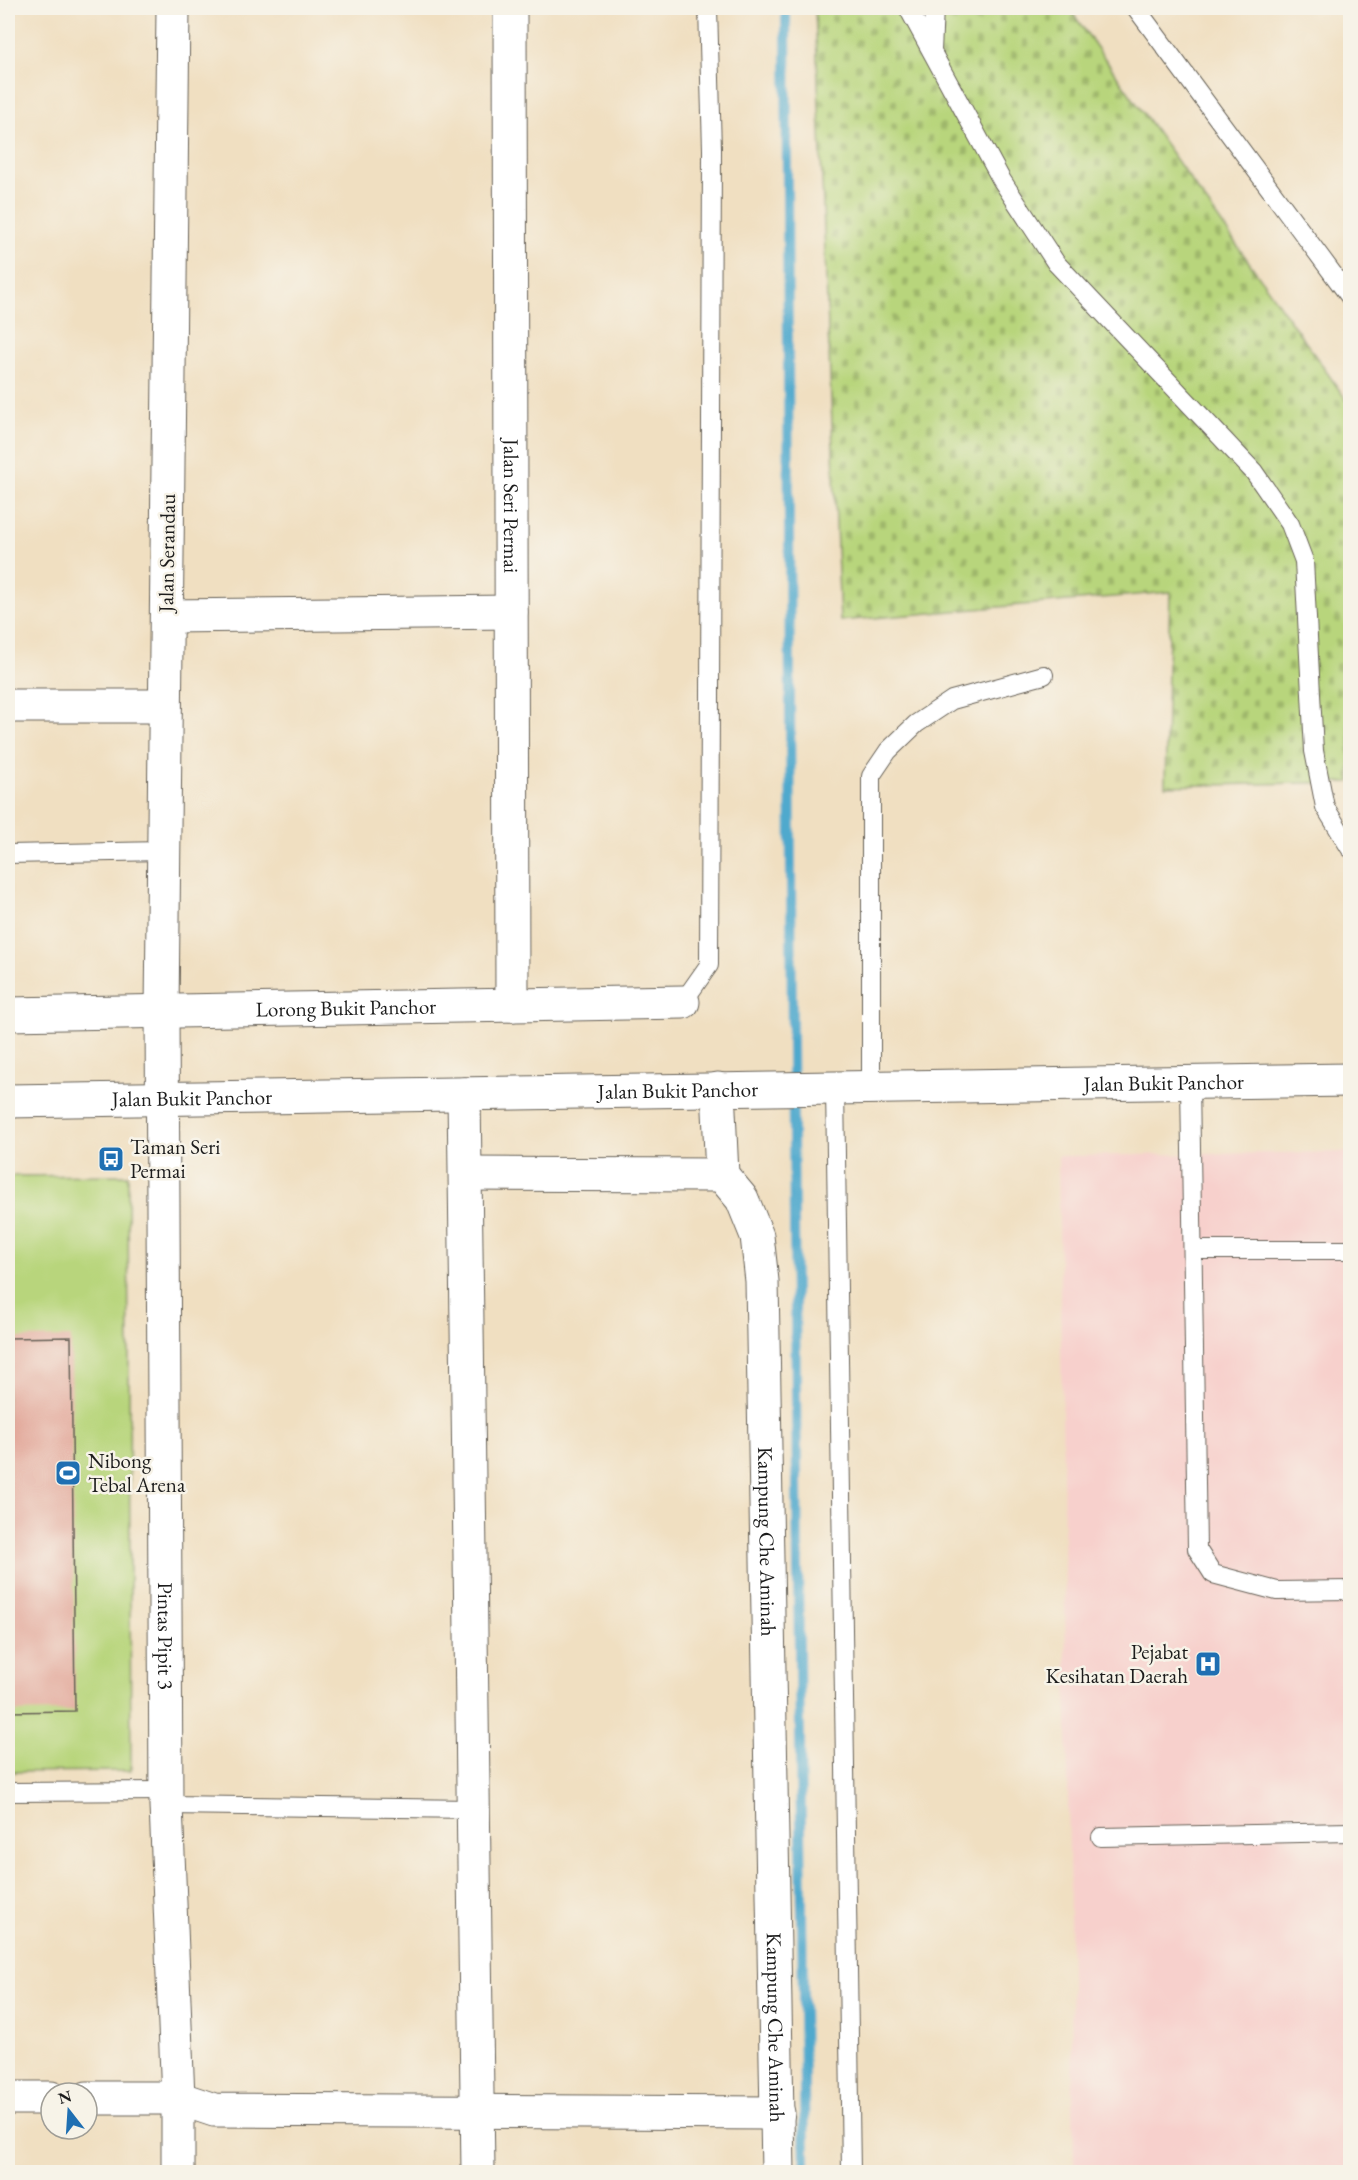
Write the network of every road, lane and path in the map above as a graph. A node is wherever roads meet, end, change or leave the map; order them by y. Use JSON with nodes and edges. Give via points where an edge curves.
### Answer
{"nodes":[{"id":1,"x":172,"y":8,"type":"edge"},
{"id":2,"x":510,"y":8,"type":"edge"},
{"id":3,"x":708,"y":8,"type":"edge"},
{"id":4,"x":908,"y":8,"type":"edge"},
{"id":5,"x":934,"y":8,"type":"edge"},
{"id":6,"x":1136,"y":8,"type":"edge"},
{"id":7,"x":932,"y":52,"type":"junction"},
{"id":8,"x":1350,"y":297,"type":"edge"},
{"id":9,"x":512,"y":612,"type":"junction"},
{"id":10,"x":167,"y":616,"type":"junction"},
{"id":11,"x":1044,"y":675,"type":"dead end"},
{"id":12,"x":8,"y":706,"type":"edge"},
{"id":13,"x":165,"y":706,"type":"junction"},
{"id":14,"x":1350,"y":848,"type":"edge"},
{"id":15,"x":164,"y":851,"type":"junction"},
{"id":16,"x":8,"y":854,"type":"edge"},
{"id":17,"x":682,"y":1002,"type":"joint"},
{"id":18,"x":512,"y":1005,"type":"junction"},
{"id":19,"x":162,"y":1011,"type":"junction"},
{"id":20,"x":8,"y":1014,"type":"edge"},
{"id":21,"x":1350,"y":1080,"type":"edge"},
{"id":22,"x":1191,"y":1082,"type":"junction"},
{"id":23,"x":871,"y":1087,"type":"junction"},
{"id":24,"x":835,"y":1088,"type":"junction"},
{"id":25,"x":718,"y":1089,"type":"junction"},
{"id":26,"x":464,"y":1094,"type":"junction"},
{"id":27,"x":164,"y":1099,"type":"junction"},
{"id":28,"x":8,"y":1101,"type":"edge"},
{"id":29,"x":467,"y":1174,"type":"junction"},
{"id":30,"x":722,"y":1175,"type":"junction"},
{"id":31,"x":1193,"y":1250,"type":"junction"},
{"id":32,"x":1350,"y":1250,"type":"edge"},
{"id":33,"x":1350,"y":1590,"type":"edge"},
{"id":34,"x":8,"y":1792,"type":"edge"},
{"id":35,"x":166,"y":1798,"type":"junction"},
{"id":36,"x":473,"y":1809,"type":"junction"},
{"id":37,"x":1350,"y":1832,"type":"edge"},
{"id":38,"x":1101,"y":1837,"type":"dead end"},
{"id":39,"x":8,"y":2097,"type":"edge"},
{"id":40,"x":39,"y":2098,"type":"edge"},
{"id":41,"x":99,"y":2098,"type":"edge"},
{"id":42,"x":178,"y":2098,"type":"junction"},
{"id":43,"x":477,"y":2111,"type":"junction"},
{"id":44,"x":778,"y":2113,"type":"junction"},
{"id":45,"x":178,"y":2172,"type":"edge"},
{"id":46,"x":478,"y":2172,"type":"edge"},
{"id":47,"x":778,"y":2172,"type":"edge"},
{"id":48,"x":851,"y":2172,"type":"edge"}],
"edges":[{"from":1,"to":10,"type":"street","name":"Jalan Serandau"},
{"from":2,"to":9,"type":"street","name":"Jalan Seri Permai"},
{"from":3,"to":17,"type":"lane","via":[[712,150],[709,965]]},
{"from":4,"to":7,"type":"lane"},
{"from":5,"to":7,"type":"lane"},
{"from":6,"to":8,"type":"lane"},
{"from":7,"to":14,"type":"lane","via":[[1001,179],[1056,263],[1254,472],[1290,524],[1304,561],[1314,751],[1324,807]]},
{"from":9,"to":10,"type":"street"},
{"from":9,"to":18,"type":"street","name":"Jalan Seri Permai"},
{"from":10,"to":13,"type":"street","name":"Jalan Serandau"},
{"from":11,"to":23,"type":"lane","via":[[952,700],[916,724],[888,751],[871,776]]},
{"from":12,"to":13,"type":"street"},
{"from":13,"to":15,"type":"street","name":"Jalan Serandau"},
{"from":15,"to":16,"type":"lane"},
{"from":15,"to":19,"type":"street","name":"Jalan Serandau"},
{"from":17,"to":18,"type":"street","name":"Lorong Bukit Panchor"},
{"from":18,"to":19,"type":"street","name":"Lorong Bukit Panchor"},
{"from":19,"to":20,"type":"street","name":"Lorong Bukit Panchor"},
{"from":19,"to":27,"type":"street","name":"Jalan Serandau"},
{"from":21,"to":22,"type":"street","name":"Jalan Bukit Panchor"},
{"from":22,"to":23,"type":"street","name":"Jalan Bukit Panchor"},
{"from":22,"to":31,"type":"lane"},
{"from":23,"to":24,"type":"street","name":"Jalan Bukit Panchor"},
{"from":24,"to":25,"type":"street","name":"Jalan Bukit Panchor"},
{"from":24,"to":48,"type":"lane"},
{"from":25,"to":26,"type":"street","name":"Jalan Bukit Panchor"},
{"from":25,"to":30,"type":"street"},
{"from":26,"to":27,"type":"street","name":"Jalan Bukit Panchor"},
{"from":26,"to":29,"type":"street"},
{"from":27,"to":28,"type":"street","name":"Jalan Bukit Panchor"},
{"from":27,"to":35,"type":"street","name":"Pintas Pipit 3"},
{"from":29,"to":30,"type":"street"},
{"from":29,"to":36,"type":"street"},
{"from":30,"to":44,"type":"street","name":"Kampung Che Aminah","via":[[742,1199],[757,1236],[762,1281]]},
{"from":31,"to":32,"type":"lane"},
{"from":31,"to":33,"type":"lane","via":[[1197,1549],[1213,1574],[1277,1591]]},
{"from":34,"to":35,"type":"lane"},
{"from":35,"to":36,"type":"lane"},
{"from":35,"to":42,"type":"street","name":"Pintas Pipit 3"},
{"from":36,"to":43,"type":"street"},
{"from":37,"to":38,"type":"lane"},
{"from":39,"to":40,"type":"street"},
{"from":41,"to":42,"type":"street"},
{"from":42,"to":43,"type":"street","via":[[214,2110]]},
{"from":42,"to":45,"type":"street","name":"Pintas Pipit 3"},
{"from":43,"to":44,"type":"street"},
{"from":43,"to":46,"type":"street"},
{"from":44,"to":47,"type":"street","name":"Kampung Che Aminah"}]}
